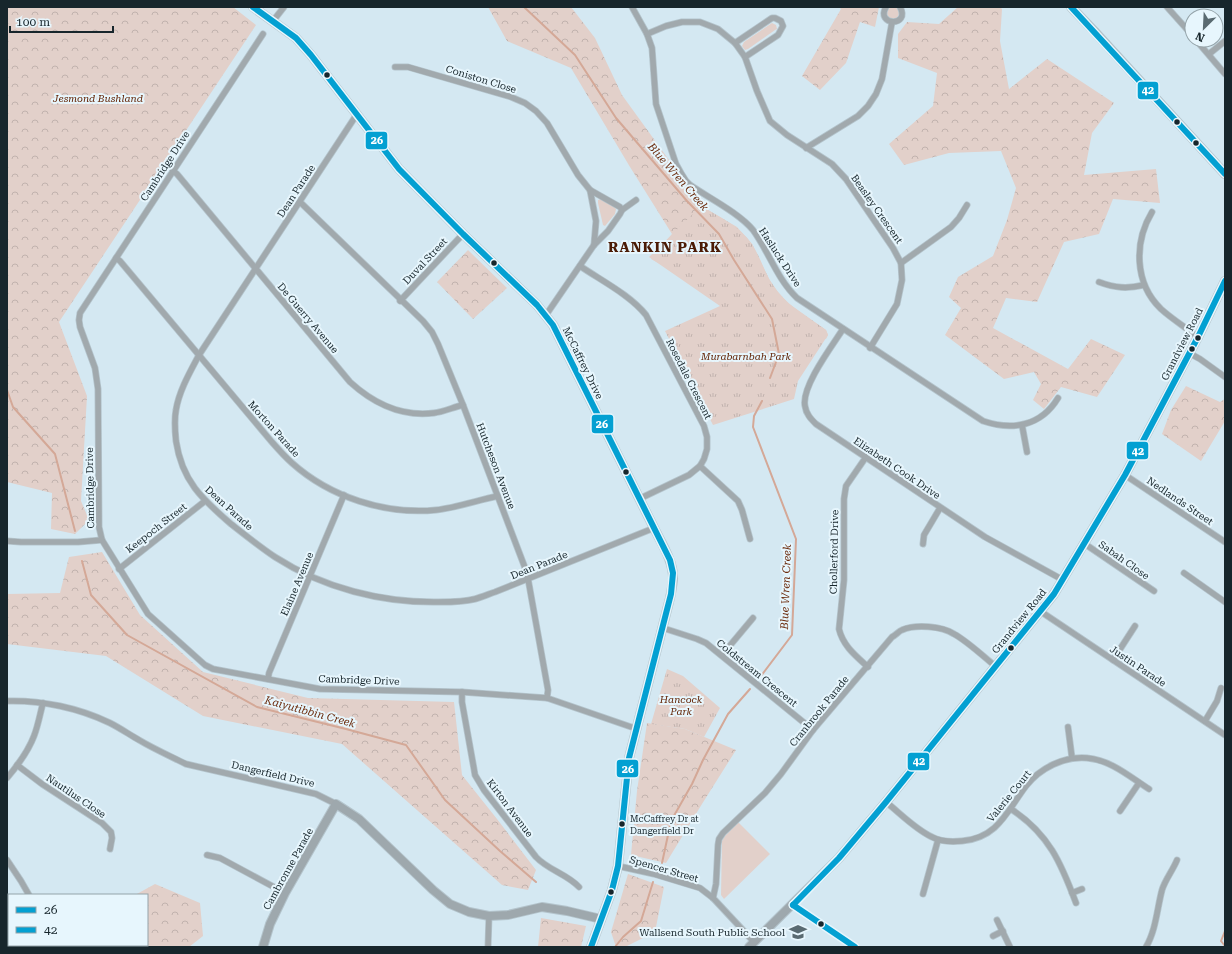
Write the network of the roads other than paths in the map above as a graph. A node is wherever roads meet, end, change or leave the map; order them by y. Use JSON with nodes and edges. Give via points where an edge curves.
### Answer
{"nodes":[{"id":1,"x":252,"y":7,"type":"edge"},
{"id":2,"x":284,"y":7,"type":"edge"},
{"id":3,"x":632,"y":7,"type":"edge"},
{"id":4,"x":886,"y":7,"type":"edge"},
{"id":5,"x":900,"y":7,"type":"edge"},
{"id":6,"x":1071,"y":7,"type":"edge"},
{"id":7,"x":1167,"y":7,"type":"edge"},
{"id":8,"x":273,"y":21,"type":"junction"},
{"id":9,"x":892,"y":22,"type":"junction"},
{"id":10,"x":1184,"y":27,"type":"edge"},
{"id":11,"x":263,"y":34,"type":"dead end"},
{"id":12,"x":647,"y":34,"type":"junction"},
{"id":13,"x":1225,"y":41,"type":"edge"},
{"id":14,"x":735,"y":43,"type":"junction"},
{"id":15,"x":1203,"y":48,"type":"edge"},
{"id":16,"x":1208,"y":54,"type":"junction"},
{"id":17,"x":745,"y":57,"type":"junction"},
{"id":18,"x":395,"y":67,"type":"dead end"},
{"id":19,"x":1225,"y":74,"type":"edge"},
{"id":20,"x":356,"y":114,"type":"junction"},
{"id":21,"x":806,"y":148,"type":"junction"},
{"id":22,"x":173,"y":171,"type":"junction"},
{"id":23,"x":1225,"y":174,"type":"edge"},
{"id":24,"x":590,"y":190,"type":"junction"},
{"id":25,"x":636,"y":200,"type":"dead end"},
{"id":26,"x":300,"y":202,"type":"junction"},
{"id":27,"x":967,"y":205,"type":"dead end"},
{"id":28,"x":622,"y":210,"type":"junction"},
{"id":29,"x":1152,"y":212,"type":"dead end"},
{"id":30,"x":463,"y":234,"type":"junction"},
{"id":31,"x":594,"y":245,"type":"junction"},
{"id":32,"x":116,"y":258,"type":"junction"},
{"id":33,"x":902,"y":263,"type":"junction"},
{"id":34,"x":580,"y":266,"type":"junction"},
{"id":35,"x":256,"y":269,"type":"junction"},
{"id":36,"x":1225,"y":281,"type":"edge"},
{"id":37,"x":1099,"y":282,"type":"dead end"},
{"id":38,"x":1144,"y":285,"type":"junction"},
{"id":39,"x":400,"y":301,"type":"junction"},
{"id":40,"x":546,"y":315,"type":"junction"},
{"id":41,"x":843,"y":329,"type":"junction"},
{"id":42,"x":1198,"y":336,"type":"junction"},
{"id":43,"x":870,"y":348,"type":"junction"},
{"id":44,"x":1189,"y":353,"type":"junction"},
{"id":45,"x":199,"y":355,"type":"junction"},
{"id":46,"x":1225,"y":377,"type":"edge"},
{"id":47,"x":1058,"y":398,"type":"dead end"},
{"id":48,"x":463,"y":405,"type":"junction"},
{"id":49,"x":1022,"y":425,"type":"junction"},
{"id":50,"x":1027,"y":452,"type":"dead end"},
{"id":51,"x":866,"y":457,"type":"junction"},
{"id":52,"x":700,"y":466,"type":"junction"},
{"id":53,"x":1125,"y":475,"type":"junction"},
{"id":54,"x":344,"y":496,"type":"junction"},
{"id":55,"x":498,"y":496,"type":"junction"},
{"id":56,"x":639,"y":499,"type":"junction"},
{"id":57,"x":205,"y":501,"type":"junction"},
{"id":58,"x":940,"y":508,"type":"junction"},
{"id":59,"x":654,"y":528,"type":"junction"},
{"id":60,"x":750,"y":538,"type":"dead end"},
{"id":61,"x":102,"y":540,"type":"junction"},
{"id":62,"x":7,"y":541,"type":"edge"},
{"id":63,"x":1225,"y":542,"type":"edge"},
{"id":64,"x":923,"y":544,"type":"dead end"},
{"id":65,"x":1085,"y":544,"type":"junction"},
{"id":66,"x":119,"y":569,"type":"junction"},
{"id":67,"x":1184,"y":573,"type":"dead end"},
{"id":68,"x":310,"y":575,"type":"junction"},
{"id":69,"x":529,"y":579,"type":"junction"},
{"id":70,"x":1063,"y":580,"type":"junction"},
{"id":71,"x":1154,"y":591,"type":"dead end"},
{"id":72,"x":1225,"y":602,"type":"edge"},
{"id":73,"x":1040,"y":611,"type":"junction"},
{"id":74,"x":753,"y":618,"type":"dead end"},
{"id":75,"x":1135,"y":626,"type":"dead end"},
{"id":76,"x":663,"y":628,"type":"junction"},
{"id":77,"x":722,"y":655,"type":"junction"},
{"id":78,"x":1113,"y":660,"type":"junction"},
{"id":79,"x":995,"y":666,"type":"junction"},
{"id":80,"x":868,"y":667,"type":"junction"},
{"id":81,"x":268,"y":679,"type":"junction"},
{"id":82,"x":1221,"y":688,"type":"dead end"},
{"id":83,"x":462,"y":692,"type":"junction"},
{"id":84,"x":547,"y":698,"type":"junction"},
{"id":85,"x":7,"y":701,"type":"edge"},
{"id":86,"x":43,"y":703,"type":"junction"},
{"id":87,"x":1205,"y":721,"type":"junction"},
{"id":88,"x":1068,"y":727,"type":"dead end"},
{"id":89,"x":637,"y":729,"type":"junction"},
{"id":90,"x":813,"y":730,"type":"junction"},
{"id":91,"x":1225,"y":735,"type":"edge"},
{"id":92,"x":1072,"y":758,"type":"junction"},
{"id":93,"x":17,"y":765,"type":"junction"},
{"id":94,"x":7,"y":778,"type":"edge"},
{"id":95,"x":1139,"y":783,"type":"junction"},
{"id":96,"x":1150,"y":789,"type":"dead end"},
{"id":97,"x":886,"y":802,"type":"junction"},
{"id":98,"x":336,"y":804,"type":"junction"},
{"id":99,"x":1011,"y":809,"type":"junction"},
{"id":100,"x":1120,"y":811,"type":"dead end"},
{"id":101,"x":938,"y":840,"type":"junction"},
{"id":102,"x":110,"y":849,"type":"dead end"},
{"id":103,"x":207,"y":855,"type":"dead end"},
{"id":104,"x":7,"y":860,"type":"edge"},
{"id":105,"x":1177,"y":860,"type":"dead end"},
{"id":106,"x":618,"y":866,"type":"junction"},
{"id":107,"x":579,"y":887,"type":"dead end"},
{"id":108,"x":1082,"y":889,"type":"dead end"},
{"id":109,"x":285,"y":893,"type":"junction"},
{"id":110,"x":1072,"y":893,"type":"junction"},
{"id":111,"x":28,"y":894,"type":"edge"},
{"id":112,"x":923,"y":894,"type":"dead end"},
{"id":113,"x":713,"y":898,"type":"junction"},
{"id":114,"x":1076,"y":903,"type":"dead end"},
{"id":115,"x":793,"y":905,"type":"junction"},
{"id":116,"x":489,"y":916,"type":"junction"},
{"id":117,"x":601,"y":919,"type":"junction"},
{"id":118,"x":997,"y":920,"type":"dead end"},
{"id":119,"x":1003,"y":931,"type":"junction"},
{"id":120,"x":993,"y":936,"type":"dead end"},
{"id":121,"x":752,"y":944,"type":"edge"},
{"id":122,"x":263,"y":947,"type":"edge"},
{"id":123,"x":488,"y":947,"type":"edge"},
{"id":124,"x":590,"y":947,"type":"edge"},
{"id":125,"x":855,"y":947,"type":"edge"},
{"id":126,"x":1010,"y":947,"type":"edge"},
{"id":127,"x":1146,"y":947,"type":"edge"}],
"edges":[{"from":1,"to":8,"type":"street","name":"McCaffrey Drive"},
{"from":2,"to":8,"type":"street"},
{"from":3,"to":12,"type":"street","name":"Hasluck Drive"},
{"from":4,"to":9,"type":"street","via":[[886,20]]},
{"from":5,"to":9,"type":"street","via":[[902,16],[898,21]]},
{"from":6,"to":23,"type":"street"},
{"from":7,"to":10,"type":"street"},
{"from":8,"to":20,"type":"street","name":"McCaffrey Drive","via":[[306,49]]},
{"from":9,"to":21,"type":"street","via":[[882,79],[868,106],[858,116]]},
{"from":11,"to":22,"type":"street","name":"Cambridge Drive"},
{"from":12,"to":14,"type":"street","name":"Beasley Crescent","via":[[682,22],[696,22],[718,28]]},
{"from":12,"to":41,"type":"street","name":"Hasluck Drive","via":[[654,62],[656,104],[676,164],[686,181],[743,220],[759,238],[791,292]]},
{"from":13,"to":16,"type":"street"},
{"from":14,"to":17,"type":"street","name":"Beasley Crescent"},
{"from":14,"to":17,"type":"street","via":[[772,18],[781,21],[783,26],[778,35]]},
{"from":15,"to":16,"type":"street"},
{"from":16,"to":19,"type":"street"},
{"from":17,"to":21,"type":"street","name":"Beasley Crescent","via":[[770,121]]},
{"from":18,"to":24,"type":"street","name":"Coniston Close","via":[[408,67],[525,103],[547,123]]},
{"from":20,"to":26,"type":"street","name":"Dean Parade"},
{"from":20,"to":30,"type":"street","name":"McCaffrey Drive","via":[[399,169]]},
{"from":21,"to":33,"type":"street","name":"Beasley Crescent","via":[[832,164],[846,179]]},
{"from":22,"to":32,"type":"street","name":"Cambridge Drive"},
{"from":22,"to":35,"type":"street","name":"De Guerry Avenue"},
{"from":24,"to":28,"type":"street","name":"Coniston Close"},
{"from":24,"to":31,"type":"street","name":"Coniston Close","via":[[596,222]]},
{"from":25,"to":28,"type":"street","name":"Coniston Close"},
{"from":26,"to":35,"type":"street","name":"Dean Parade"},
{"from":26,"to":39,"type":"street","name":"Hutcheson Avenue"},
{"from":27,"to":33,"type":"street","via":[[951,227]]},
{"from":28,"to":31,"type":"street","name":"Coniston Close","via":[[608,231]]},
{"from":29,"to":38,"type":"street","via":[[1142,233],[1140,249]]},
{"from":30,"to":39,"type":"street","name":"Duval Street"},
{"from":30,"to":40,"type":"street","name":"McCaffrey Drive"},
{"from":31,"to":34,"type":"street","name":"Coniston Close"},
{"from":32,"to":45,"type":"street","name":"Morton Parade"},
{"from":32,"to":61,"type":"street","name":"Cambridge Drive","via":[[78,320],[98,383],[99,527]]},
{"from":33,"to":43,"type":"street","via":[[897,304]]},
{"from":34,"to":40,"type":"street","name":"Coniston Close"},
{"from":34,"to":52,"type":"street","name":"Rosedale Crescent","via":[[627,297],[646,315],[704,426],[707,449]]},
{"from":35,"to":45,"type":"street","name":"Dean Parade"},
{"from":35,"to":48,"type":"street","name":"De Guerry Avenue","via":[[350,382],[369,398],[388,407],[413,413],[434,413]]},
{"from":36,"to":42,"type":"street","name":"Grandview Road"},
{"from":37,"to":38,"type":"street","via":[[1125,288]]},
{"from":38,"to":42,"type":"street","via":[[1160,308]]},
{"from":39,"to":48,"type":"street","name":"Hutcheson Avenue","via":[[432,332]]},
{"from":40,"to":56,"type":"street","name":"McCaffrey Drive"},
{"from":41,"to":43,"type":"street","name":"Hasluck Drive"},
{"from":41,"to":51,"type":"street","name":"Elizabeth Cook Drive","via":[[811,380],[804,406],[808,416],[816,424]]},
{"from":42,"to":44,"type":"street","name":"Grandview Road"},
{"from":43,"to":49,"type":"street","name":"Hasluck Drive","via":[[983,422],[1008,427]]},
{"from":44,"to":46,"type":"street"},
{"from":44,"to":53,"type":"street","name":"Grandview Road"},
{"from":45,"to":54,"type":"street","name":"Morton Parade","via":[[287,458],[318,482]]},
{"from":45,"to":57,"type":"street","name":"Dean Parade","via":[[179,397],[175,430],[182,466]]},
{"from":47,"to":49,"type":"street","name":"Hasluck Drive","via":[[1043,415]]},
{"from":48,"to":55,"type":"street","name":"Hutcheson Avenue"},
{"from":49,"to":50,"type":"street"},
{"from":51,"to":58,"type":"street","name":"Elizabeth Cook Drive"},
{"from":51,"to":80,"type":"street","name":"Chollerford Drive","via":[[846,486],[844,580],[839,629],[848,649]]},
{"from":52,"to":56,"type":"street","via":[[689,475]]},
{"from":52,"to":60,"type":"street","via":[[738,501]]},
{"from":53,"to":63,"type":"street","name":"Nedlands Street"},
{"from":53,"to":65,"type":"street","name":"Grandview Road"},
{"from":54,"to":55,"type":"street","name":"Morton Parade","via":[[387,508],[419,510],[436,510]]},
{"from":54,"to":68,"type":"street","name":"Elaine Avenue"},
{"from":55,"to":69,"type":"street","name":"Hutcheson Avenue"},
{"from":56,"to":59,"type":"street","name":"McCaffrey Drive"},
{"from":57,"to":66,"type":"street","name":"Keepoch Street"},
{"from":57,"to":68,"type":"street","name":"Dean Parade","via":[[249,539]]},
{"from":58,"to":64,"type":"street","via":[[924,535]]},
{"from":58,"to":70,"type":"street","name":"Elizabeth Cook Drive","via":[[985,537]]},
{"from":59,"to":69,"type":"street","name":"Dean Parade"},
{"from":59,"to":76,"type":"street","name":"McCaffrey Drive","via":[[672,566],[670,602]]},
{"from":61,"to":62,"type":"street"},
{"from":61,"to":66,"type":"street","name":"Cambridge Drive"},
{"from":65,"to":70,"type":"street","name":"Grandview Road"},
{"from":65,"to":71,"type":"street","name":"Sabah Close"},
{"from":66,"to":81,"type":"street","name":"Cambridge Drive","via":[[148,614],[205,665],[213,669]]},
{"from":67,"to":72,"type":"street"},
{"from":68,"to":69,"type":"street","name":"Dean Parade","via":[[347,590],[384,598],[422,602],[475,599]]},
{"from":68,"to":81,"type":"street","name":"Elaine Avenue"},
{"from":69,"to":84,"type":"street","name":"Hutcheson Avenue","via":[[548,690]]},
{"from":70,"to":73,"type":"street","name":"Grandview Road"},
{"from":73,"to":78,"type":"street","name":"Justin Parade"},
{"from":73,"to":79,"type":"street","name":"Grandview Road"},
{"from":74,"to":77,"type":"street"},
{"from":75,"to":78,"type":"street"},
{"from":76,"to":77,"type":"street","name":"Coldstream Crescent","via":[[701,641]]},
{"from":76,"to":89,"type":"street","name":"McCaffrey Drive"},
{"from":77,"to":90,"type":"street","name":"Coldstream Crescent"},
{"from":78,"to":87,"type":"street","name":"Justin Parade"},
{"from":79,"to":80,"type":"street","name":"Cranbrook Parade","via":[[944,629],[910,627],[892,637]]},
{"from":79,"to":97,"type":"street","name":"Grandview Road"},
{"from":80,"to":90,"type":"street","name":"Cranbrook Parade"},
{"from":81,"to":83,"type":"street","name":"Cambridge Drive","via":[[320,689]]},
{"from":82,"to":87,"type":"street","via":[[1217,701]]},
{"from":83,"to":84,"type":"street","name":"Cambridge Drive"},
{"from":83,"to":107,"type":"street","name":"Kirton Avenue","via":[[478,782],[536,857]]},
{"from":84,"to":89,"type":"street"},
{"from":85,"to":86,"type":"street","name":"Dangerfield Drive"},
{"from":86,"to":93,"type":"street","via":[[34,736]]},
{"from":86,"to":98,"type":"street","name":"Dangerfield Drive","via":[[91,714],[186,764],[316,794]]},
{"from":87,"to":91,"type":"street","name":"Justin Parade"},
{"from":88,"to":92,"type":"street"},
{"from":89,"to":106,"type":"street","name":"McCaffrey Drive","via":[[629,758]]},
{"from":90,"to":113,"type":"street","name":"Cranbrook Parade","via":[[765,793],[723,833],[718,845]]},
{"from":92,"to":95,"type":"street","name":"Valerie Court","via":[[1087,758],[1108,763]]},
{"from":92,"to":99,"type":"street","name":"Valerie Court","via":[[1040,772]]},
{"from":93,"to":94,"type":"street"},
{"from":93,"to":102,"type":"street","name":"Nautilus Close","via":[[102,823],[111,832]]},
{"from":95,"to":96,"type":"street","name":"Valerie Court"},
{"from":95,"to":100,"type":"street"},
{"from":97,"to":101,"type":"street","name":"Valerie Court","via":[[926,834]]},
{"from":97,"to":115,"type":"street","name":"Grandview Road","via":[[839,858]]},
{"from":98,"to":109,"type":"street","name":"Cambronne Parade"},
{"from":98,"to":116,"type":"street","name":"Dangerfield Drive","via":[[359,819],[450,904],[469,912]]},
{"from":99,"to":101,"type":"street","name":"Valerie Court","via":[[997,827],[978,838],[953,842]]},
{"from":99,"to":110,"type":"street","via":[[1026,819],[1045,839],[1060,864]]},
{"from":101,"to":112,"type":"street"},
{"from":103,"to":109,"type":"street","via":[[220,858]]},
{"from":104,"to":111,"type":"street"},
{"from":105,"to":127,"type":"street","via":[[1163,888],[1154,927]]},
{"from":106,"to":113,"type":"street","name":"Spencer Street","via":[[700,888]]},
{"from":106,"to":117,"type":"street","name":"McCaffrey Drive"},
{"from":108,"to":110,"type":"street"},
{"from":109,"to":122,"type":"street","name":"Cambronne Parade","via":[[270,924]]},
{"from":110,"to":114,"type":"street"},
{"from":113,"to":121,"type":"street","name":"Spencer Street"},
{"from":115,"to":121,"type":"street","name":"Grandview Road"},
{"from":115,"to":125,"type":"street"},
{"from":116,"to":117,"type":"street","name":"Dangerfield Drive","via":[[508,915],[542,907]]},
{"from":116,"to":123,"type":"street"},
{"from":117,"to":124,"type":"street","name":"McCaffrey Drive"},
{"from":118,"to":119,"type":"street"},
{"from":119,"to":120,"type":"street"},
{"from":119,"to":126,"type":"street"}]}
